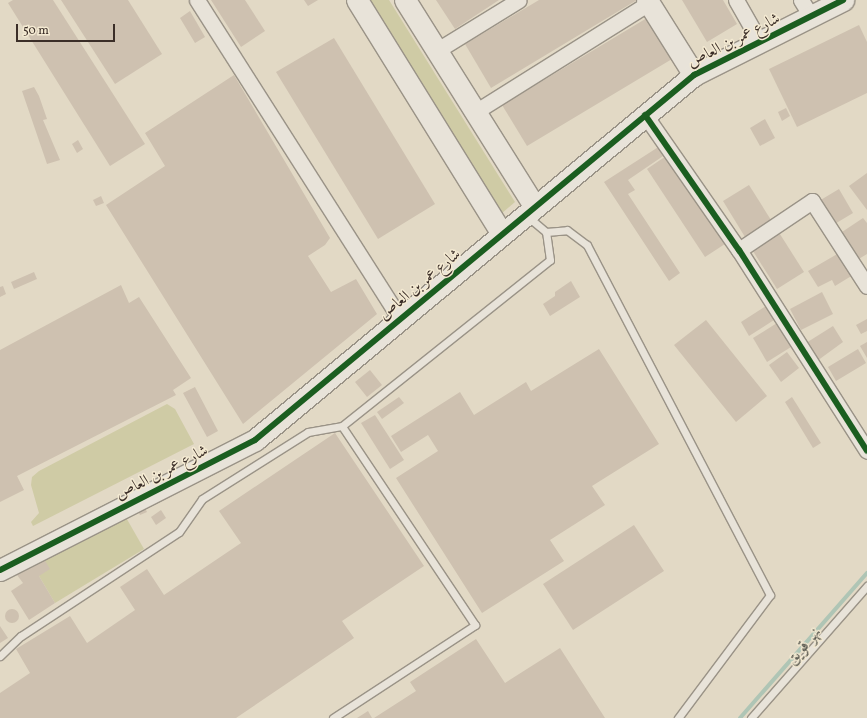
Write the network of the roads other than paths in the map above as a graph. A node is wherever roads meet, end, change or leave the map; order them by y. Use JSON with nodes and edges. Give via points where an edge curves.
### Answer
{"nodes":[{"id":1,"x":197,"y":0,"type":"edge"},
{"id":2,"x":357,"y":0,"type":"edge"},
{"id":3,"x":404,"y":0,"type":"edge"},
{"id":4,"x":519,"y":0,"type":"edge"},
{"id":5,"x":736,"y":0,"type":"edge"},
{"id":6,"x":843,"y":0,"type":"edge"},
{"id":7,"x":648,"y":1,"type":"edge"},
{"id":8,"x":806,"y":8,"type":"edge"},
{"id":9,"x":760,"y":42,"type":"junction"},
{"id":10,"x":436,"y":51,"type":"junction"},
{"id":11,"x":694,"y":75,"type":"junction"},
{"id":12,"x":475,"y":112,"type":"junction"},
{"id":13,"x":645,"y":115,"type":"junction"},
{"id":14,"x":530,"y":211,"type":"junction"},
{"id":15,"x":546,"y":232,"type":"junction"},
{"id":16,"x":502,"y":234,"type":"junction"},
{"id":17,"x":740,"y":250,"type":"junction"},
{"id":18,"x":867,"y":286,"type":"edge"},
{"id":19,"x":400,"y":319,"type":"junction"},
{"id":20,"x":342,"y":426,"type":"junction"},
{"id":21,"x":867,"y":451,"type":"edge"},
{"id":22,"x":0,"y":570,"type":"edge"},
{"id":23,"x":867,"y":586,"type":"edge"},
{"id":24,"x":0,"y":656,"type":"edge"},
{"id":25,"x":333,"y":718,"type":"edge"},
{"id":26,"x":678,"y":718,"type":"edge"},
{"id":27,"x":751,"y":718,"type":"edge"}],
"edges":[{"from":1,"to":19,"type":"street"},
{"from":2,"to":16,"type":"street"},
{"from":3,"to":10,"type":"street"},
{"from":4,"to":10,"type":"street"},
{"from":5,"to":9,"type":"street"},
{"from":6,"to":8,"type":"street","name":"شارع عمر بن العاص"},
{"from":7,"to":11,"type":"street"},
{"from":7,"to":12,"type":"street"},
{"from":8,"to":9,"type":"street","name":"شارع عمر بن العاص"},
{"from":9,"to":11,"type":"street","name":"شارع عمر بن العاص"},
{"from":10,"to":12,"type":"street"},
{"from":11,"to":13,"type":"street","name":"شارع عمر بن العاص"},
{"from":12,"to":14,"type":"street"},
{"from":13,"to":14,"type":"street","name":"شارع عمر بن العاص"},
{"from":13,"to":17,"type":"street"},
{"from":14,"to":15,"type":"lane"},
{"from":14,"to":16,"type":"street","name":"شارع عمر بن العاص"},
{"from":15,"to":20,"type":"lane","via":[[550,260]]},
{"from":15,"to":26,"type":"lane","via":[[568,230],[587,245],[770,595]]},
{"from":16,"to":19,"type":"street","name":"شارع عمر بن العاص"},
{"from":17,"to":18,"type":"street","via":[[812,201]]},
{"from":17,"to":21,"type":"street"},
{"from":19,"to":22,"type":"street","name":"شارع عمر بن العاص","via":[[256,440]]},
{"from":20,"to":24,"type":"lane","via":[[308,432],[202,499],[179,532],[21,636]]},
{"from":20,"to":25,"type":"lane","via":[[475,625]]},
{"from":23,"to":27,"type":"lane"}]}
